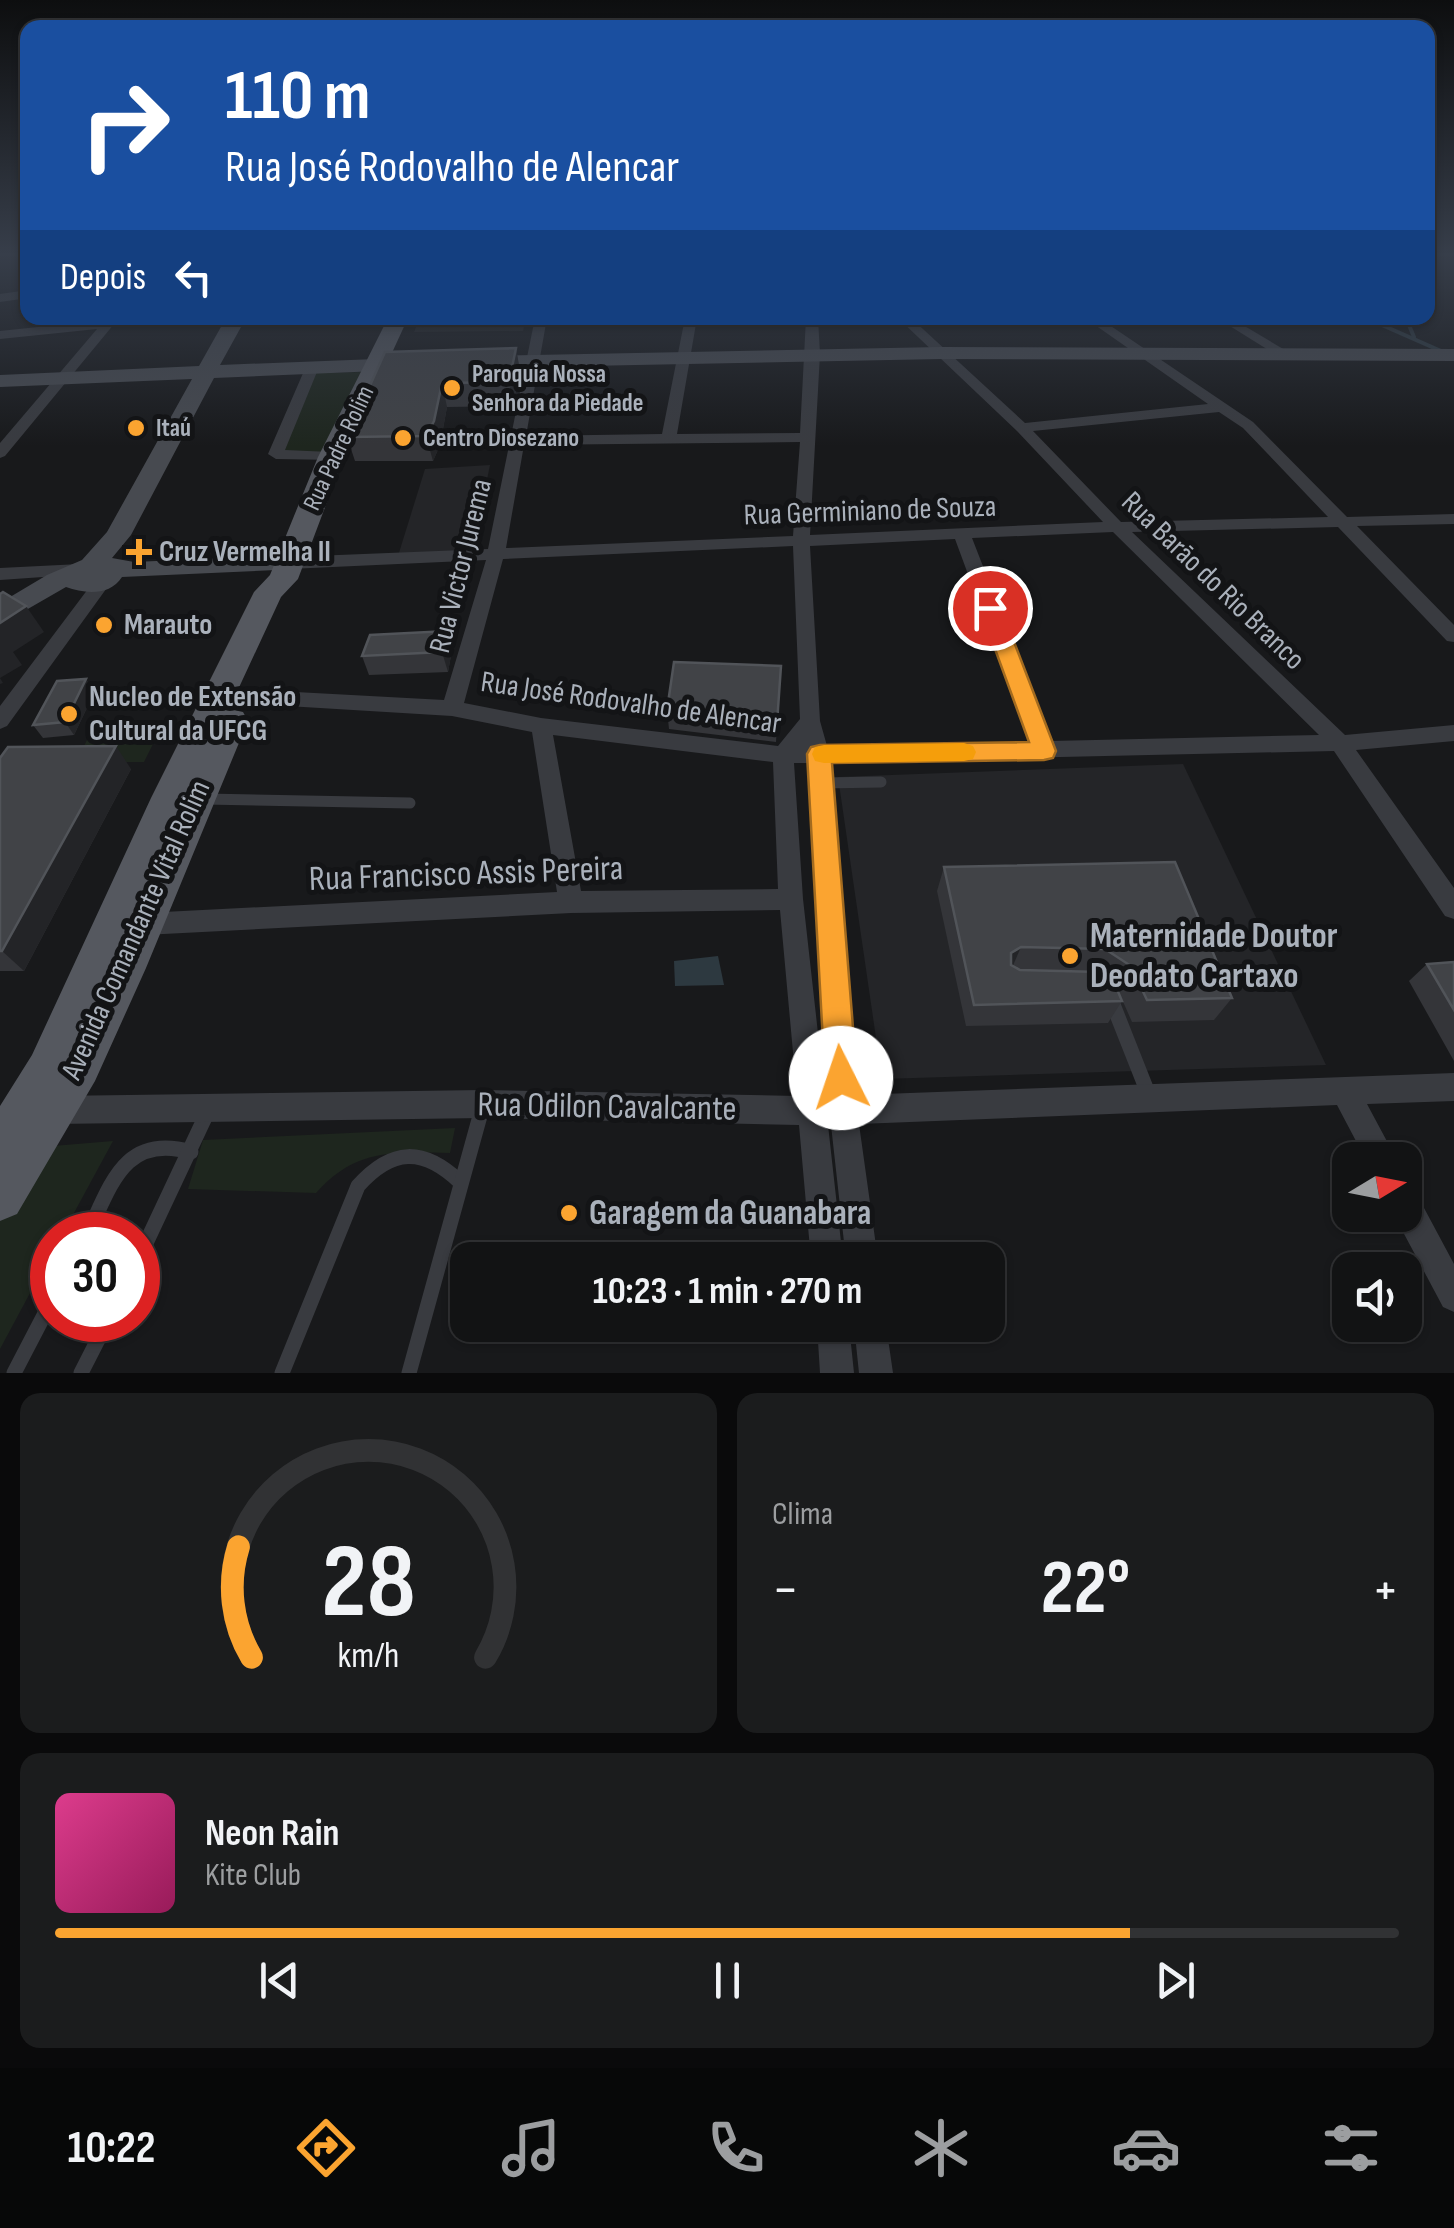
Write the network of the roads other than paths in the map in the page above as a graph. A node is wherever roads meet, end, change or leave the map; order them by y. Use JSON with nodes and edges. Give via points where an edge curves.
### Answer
{"nodes":[{"id":1,"x":79,"y":325,"type":"edge"},
{"id":2,"x":107,"y":325,"type":"edge"},
{"id":3,"x":232,"y":325,"type":"edge"},
{"id":4,"x":395,"y":325,"type":"edge"},
{"id":5,"x":540,"y":325,"type":"edge"},
{"id":6,"x":691,"y":325,"type":"edge"},
{"id":7,"x":812,"y":325,"type":"edge"},
{"id":8,"x":911,"y":325,"type":"edge"},
{"id":9,"x":1102,"y":325,"type":"edge"},
{"id":10,"x":1234,"y":325,"type":"edge"},
{"id":11,"x":0,"y":335,"type":"edge"},
{"id":12,"x":941,"y":353,"type":"junction"},
{"id":13,"x":1144,"y":353,"type":"junction"},
{"id":14,"x":1283,"y":353,"type":"junction"},
{"id":15,"x":814,"y":354,"type":"junction"},
{"id":16,"x":1454,"y":355,"type":"edge"},
{"id":17,"x":686,"y":356,"type":"junction"},
{"id":18,"x":532,"y":360,"type":"junction"},
{"id":19,"x":455,"y":363,"type":"edge"},
{"id":20,"x":417,"y":364,"type":"edge"},
{"id":21,"x":378,"y":365,"type":"junction"},
{"id":22,"x":312,"y":367,"type":"junction"},
{"id":23,"x":205,"y":372,"type":"junction"},
{"id":24,"x":64,"y":377,"type":"junction"},
{"id":25,"x":0,"y":382,"type":"edge"},
{"id":26,"x":1225,"y":407,"type":"junction"},
{"id":27,"x":1022,"y":428,"type":"junction"},
{"id":28,"x":668,"y":438,"type":"junction"},
{"id":29,"x":806,"y":438,"type":"junction"},
{"id":30,"x":520,"y":442,"type":"junction"},
{"id":31,"x":0,"y":453,"type":"edge"},
{"id":32,"x":331,"y":458,"type":"junction"},
{"id":33,"x":1454,"y":520,"type":"edge"},
{"id":34,"x":1346,"y":523,"type":"junction"},
{"id":35,"x":1117,"y":527,"type":"junction"},
{"id":36,"x":963,"y":537,"type":"junction"},
{"id":37,"x":801,"y":541,"type":"junction"},
{"id":38,"x":496,"y":554,"type":"junction"},
{"id":39,"x":286,"y":571,"type":"junction"},
{"id":40,"x":0,"y":574,"type":"edge"},
{"id":41,"x":97,"y":577,"type":"junction"},
{"id":42,"x":0,"y":616,"type":"edge"},
{"id":43,"x":1454,"y":636,"type":"edge"},
{"id":44,"x":231,"y":696,"type":"junction"},
{"id":45,"x":7,"y":700,"type":"edge"},
{"id":46,"x":452,"y":708,"type":"junction"},
{"id":47,"x":0,"y":720,"type":"edge"},
{"id":48,"x":810,"y":721,"type":"junction"},
{"id":49,"x":541,"y":726,"type":"junction"},
{"id":50,"x":1454,"y":734,"type":"edge"},
{"id":51,"x":1340,"y":743,"type":"junction"},
{"id":52,"x":1044,"y":751,"type":"junction"},
{"id":53,"x":820,"y":754,"type":"junction"},
{"id":54,"x":783,"y":755,"type":"junction"},
{"id":55,"x":821,"y":782,"type":"junction"},
{"id":56,"x":881,"y":782,"type":"dead end"},
{"id":57,"x":182,"y":798,"type":"junction"},
{"id":58,"x":410,"y":804,"type":"dead end"},
{"id":59,"x":791,"y":899,"type":"junction"},
{"id":60,"x":571,"y":902,"type":"junction"},
{"id":61,"x":1454,"y":908,"type":"edge"},
{"id":62,"x":144,"y":924,"type":"junction"},
{"id":63,"x":832,"y":949,"type":"junction"},
{"id":64,"x":796,"y":952,"type":"junction"},
{"id":65,"x":1102,"y":987,"type":"edge"},
{"id":66,"x":1454,"y":1087,"type":"edge"},
{"id":67,"x":1346,"y":1092,"type":"junction"},
{"id":68,"x":1150,"y":1099,"type":"junction"},
{"id":69,"x":483,"y":1104,"type":"junction"},
{"id":70,"x":209,"y":1107,"type":"junction"},
{"id":71,"x":27,"y":1110,"type":"edge"},
{"id":72,"x":843,"y":1110,"type":"junction"},
{"id":73,"x":814,"y":1111,"type":"junction"},
{"id":74,"x":1372,"y":1142,"type":"edge"},
{"id":75,"x":0,"y":1149,"type":"edge"},
{"id":76,"x":191,"y":1152,"type":"junction"},
{"id":77,"x":460,"y":1182,"type":"junction"},
{"id":78,"x":0,"y":1197,"type":"edge"},
{"id":79,"x":99,"y":1212,"type":"edge"},
{"id":80,"x":160,"y":1215,"type":"edge"},
{"id":81,"x":1420,"y":1232,"type":"edge"},
{"id":82,"x":825,"y":1242,"type":"edge"},
{"id":83,"x":860,"y":1242,"type":"edge"},
{"id":84,"x":1454,"y":1296,"type":"edge"},
{"id":85,"x":30,"y":1342,"type":"edge"},
{"id":86,"x":97,"y":1342,"type":"edge"},
{"id":87,"x":834,"y":1342,"type":"edge"},
{"id":88,"x":872,"y":1342,"type":"edge"},
{"id":89,"x":14,"y":1373,"type":"edge"},
{"id":90,"x":81,"y":1373,"type":"edge"},
{"id":91,"x":282,"y":1373,"type":"edge"},
{"id":92,"x":409,"y":1373,"type":"edge"},
{"id":93,"x":837,"y":1373,"type":"edge"},
{"id":94,"x":876,"y":1373,"type":"edge"}],
"edges":[{"from":1,"to":11,"type":"street"},
{"from":2,"to":24,"type":"street"},
{"from":3,"to":23,"type":"main road"},
{"from":4,"to":21,"type":"main road","name":"Rua Padre Rolim"},
{"from":5,"to":18,"type":"street","name":"Rua Victor Jurema"},
{"from":6,"to":17,"type":"street"},
{"from":7,"to":15,"type":"street"},
{"from":8,"to":12,"type":"street","name":"Rua Barāo do Rio Branco"},
{"from":9,"to":13,"type":"street"},
{"from":10,"to":14,"type":"street"},
{"from":12,"to":13,"type":"main road"},
{"from":12,"to":15,"type":"main road"},
{"from":12,"to":27,"type":"street","name":"Rua Barāo do Rio Branco"},
{"from":13,"to":14,"type":"main road"},
{"from":13,"to":26,"type":"street"},
{"from":14,"to":16,"type":"main road"},
{"from":15,"to":17,"type":"main road"},
{"from":15,"to":29,"type":"street"},
{"from":17,"to":18,"type":"main road"},
{"from":17,"to":28,"type":"street"},
{"from":18,"to":19,"type":"main road"},
{"from":18,"to":30,"type":"street","name":"Rua Victor Jurema"},
{"from":20,"to":21,"type":"main road"},
{"from":21,"to":22,"type":"main road"},
{"from":21,"to":32,"type":"main road","name":"Rua Padre Rolim"},
{"from":22,"to":23,"type":"main road"},
{"from":22,"to":32,"type":"street","via":[[276,454]]},
{"from":23,"to":24,"type":"main road"},
{"from":23,"to":41,"type":"main road"},
{"from":24,"to":25,"type":"main road"},
{"from":24,"to":31,"type":"street"},
{"from":26,"to":27,"type":"street"},
{"from":26,"to":34,"type":"street"},
{"from":27,"to":35,"type":"street","name":"Rua Barāo do Rio Branco"},
{"from":28,"to":29,"type":"street"},
{"from":28,"to":30,"type":"street"},
{"from":29,"to":37,"type":"street"},
{"from":30,"to":38,"type":"street","name":"Rua Victor Jurema"},
{"from":32,"to":39,"type":"main road","name":"Rua Padre Rolim"},
{"from":33,"to":34,"type":"street","name":"Rua Germiniano de Souza"},
{"from":34,"to":35,"type":"street","name":"Rua Germiniano de Souza"},
{"from":34,"to":43,"type":"street"},
{"from":35,"to":36,"type":"street","name":"Rua Germiniano de Souza"},
{"from":35,"to":51,"type":"street","name":"Rua Barāo do Rio Branco"},
{"from":36,"to":37,"type":"street","name":"Rua Germiniano de Souza"},
{"from":36,"to":52,"type":"street"},
{"from":37,"to":38,"type":"street","name":"Rua Germiniano de Souza"},
{"from":37,"to":48,"type":"street"},
{"from":38,"to":39,"type":"street","name":"Rua Germiniano de Souza"},
{"from":38,"to":46,"type":"street","name":"Rua Victor Jurema"},
{"from":39,"to":41,"type":"main road"},
{"from":39,"to":44,"type":"main road","name":"Avenida Comandante Vital Rolim","via":[[284,593]]},
{"from":40,"to":41,"type":"street"},
{"from":41,"to":42,"type":"main road","via":[[59,595],[30,598]]},
{"from":41,"to":45,"type":"street"},
{"from":44,"to":46,"type":"street","name":"Rua José Rodovalho de Alencar"},
{"from":44,"to":57,"type":"main road","name":"Avenida Comandante Vital Rolim"},
{"from":45,"to":47,"type":"street"},
{"from":46,"to":49,"type":"street","name":"Rua José Rodovalho de Alencar"},
{"from":48,"to":53,"type":"street"},
{"from":48,"to":54,"type":"street"},
{"from":49,"to":54,"type":"street","name":"Rua José Rodovalho de Alencar"},
{"from":49,"to":60,"type":"street"},
{"from":50,"to":51,"type":"street","name":"Rua José Rodovalho de Alencar"},
{"from":51,"to":52,"type":"street","name":"Rua José Rodovalho de Alencar"},
{"from":51,"to":61,"type":"street","name":"Rua Barāo do Rio Branco"},
{"from":52,"to":53,"type":"street","name":"Rua José Rodovalho de Alencar"},
{"from":53,"to":54,"type":"street","name":"Rua José Rodovalho de Alencar"},
{"from":53,"to":55,"type":"street"},
{"from":54,"to":59,"type":"street"},
{"from":55,"to":56,"type":"lane"},
{"from":55,"to":63,"type":"street"},
{"from":57,"to":58,"type":"lane"},
{"from":57,"to":62,"type":"main road","name":"Avenida Comandante Vital Rolim"},
{"from":57,"to":71,"type":"main road","name":"Avenida Comandante Vital Rolim"},
{"from":59,"to":60,"type":"street","name":"Rua Francisco Assis Pereira"},
{"from":59,"to":64,"type":"street"},
{"from":60,"to":62,"type":"street","name":"Rua Francisco Assis Pereira"},
{"from":62,"to":71,"type":"main road","name":"Avenida Comandante Vital Rolim"},
{"from":63,"to":64,"type":"street"},
{"from":63,"to":72,"type":"street"},
{"from":64,"to":73,"type":"street"},
{"from":65,"to":68,"type":"lane"},
{"from":66,"to":67,"type":"street","name":"Rua Odilon Cavalcante"},
{"from":67,"to":68,"type":"street","name":"Rua Odilon Cavalcante"},
{"from":67,"to":74,"type":"street"},
{"from":68,"to":72,"type":"street","name":"Rua Odilon Cavalcante"},
{"from":69,"to":70,"type":"street","name":"Rua Odilon Cavalcante"},
{"from":69,"to":73,"type":"street","name":"Rua Odilon Cavalcante"},
{"from":69,"to":77,"type":"lane"},
{"from":70,"to":71,"type":"street","name":"Rua Odilon Cavalcante"},
{"from":70,"to":76,"type":"lane"},
{"from":71,"to":75,"type":"main road","name":"Avenida Comandante Vital Rolim"},
{"from":71,"to":78,"type":"main road","name":"Avenida Comandante Vital Rolim"},
{"from":72,"to":73,"type":"street","name":"Rua Odilon Cavalcante"},
{"from":72,"to":83,"type":"street"},
{"from":73,"to":82,"type":"street"},
{"from":76,"to":79,"type":"lane","via":[[170,1143],[140,1150],[124,1165]]},
{"from":76,"to":80,"type":"lane"},
{"from":77,"to":91,"type":"lane","via":[[428,1156],[406,1156],[369,1172]]},
{"from":77,"to":92,"type":"lane"},
{"from":81,"to":84,"type":"street"},
{"from":85,"to":89,"type":"lane"},
{"from":86,"to":90,"type":"lane"},
{"from":87,"to":93,"type":"street"},
{"from":88,"to":94,"type":"street"}]}
